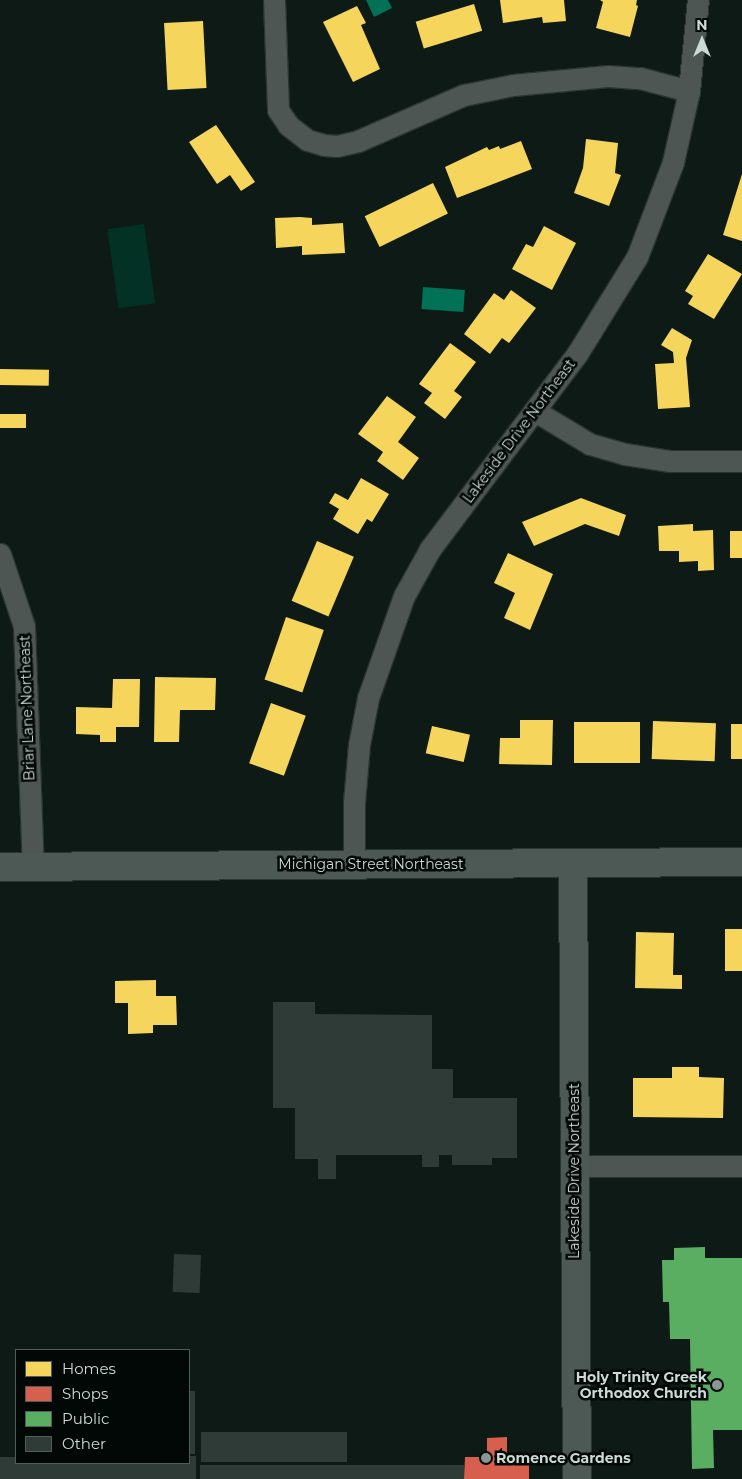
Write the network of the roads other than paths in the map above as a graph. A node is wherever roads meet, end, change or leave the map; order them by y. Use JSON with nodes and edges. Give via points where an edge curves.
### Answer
{"nodes":[{"id":1,"x":274,"y":0,"type":"edge"},
{"id":2,"x":698,"y":0,"type":"edge"},
{"id":3,"x":690,"y":91,"type":"junction"},
{"id":4,"x":535,"y":411,"type":"junction"},
{"id":5,"x":742,"y":461,"type":"edge"},
{"id":6,"x":0,"y":554,"type":"edge"},
{"id":7,"x":742,"y":862,"type":"edge"},
{"id":8,"x":573,"y":863,"type":"junction"},
{"id":9,"x":354,"y":864,"type":"junction"},
{"id":10,"x":0,"y":867,"type":"edge"},
{"id":11,"x":33,"y":867,"type":"junction"},
{"id":12,"x":574,"y":1166,"type":"junction"},
{"id":13,"x":742,"y":1166,"type":"edge"},
{"id":14,"x":576,"y":1479,"type":"edge"}],
"edges":[{"from":1,"to":3,"type":"street","via":[[278,110],[288,125],[307,140],[324,145],[358,141],[464,95],[514,84],[608,76],[640,78]]},
{"from":2,"to":3,"type":"street","name":"Lakeside Drive Northeast"},
{"from":3,"to":4,"type":"street","name":"Lakeside Drive Northeast","via":[[666,185],[637,257],[577,354]]},
{"from":4,"to":5,"type":"street","via":[[590,444],[625,454],[670,461]]},
{"from":4,"to":9,"type":"street","name":"Lakeside Drive Northeast","via":[[430,550],[404,596],[368,698],[359,745],[354,802]]},
{"from":6,"to":11,"type":"street","name":"Briar Lane Northeast","via":[[24,626]]},
{"from":7,"to":8,"type":"main road","name":"Michigan Street Northeast"},
{"from":8,"to":9,"type":"main road","name":"Michigan Street Northeast"},
{"from":8,"to":12,"type":"main road","name":"Lakeside Drive Northeast"},
{"from":9,"to":11,"type":"main road","name":"Michigan Street Northeast"},
{"from":10,"to":11,"type":"main road","name":"Michigan Street Northeast"},
{"from":12,"to":13,"type":"street"},
{"from":12,"to":14,"type":"main road","name":"Lakeside Drive Northeast"}]}
